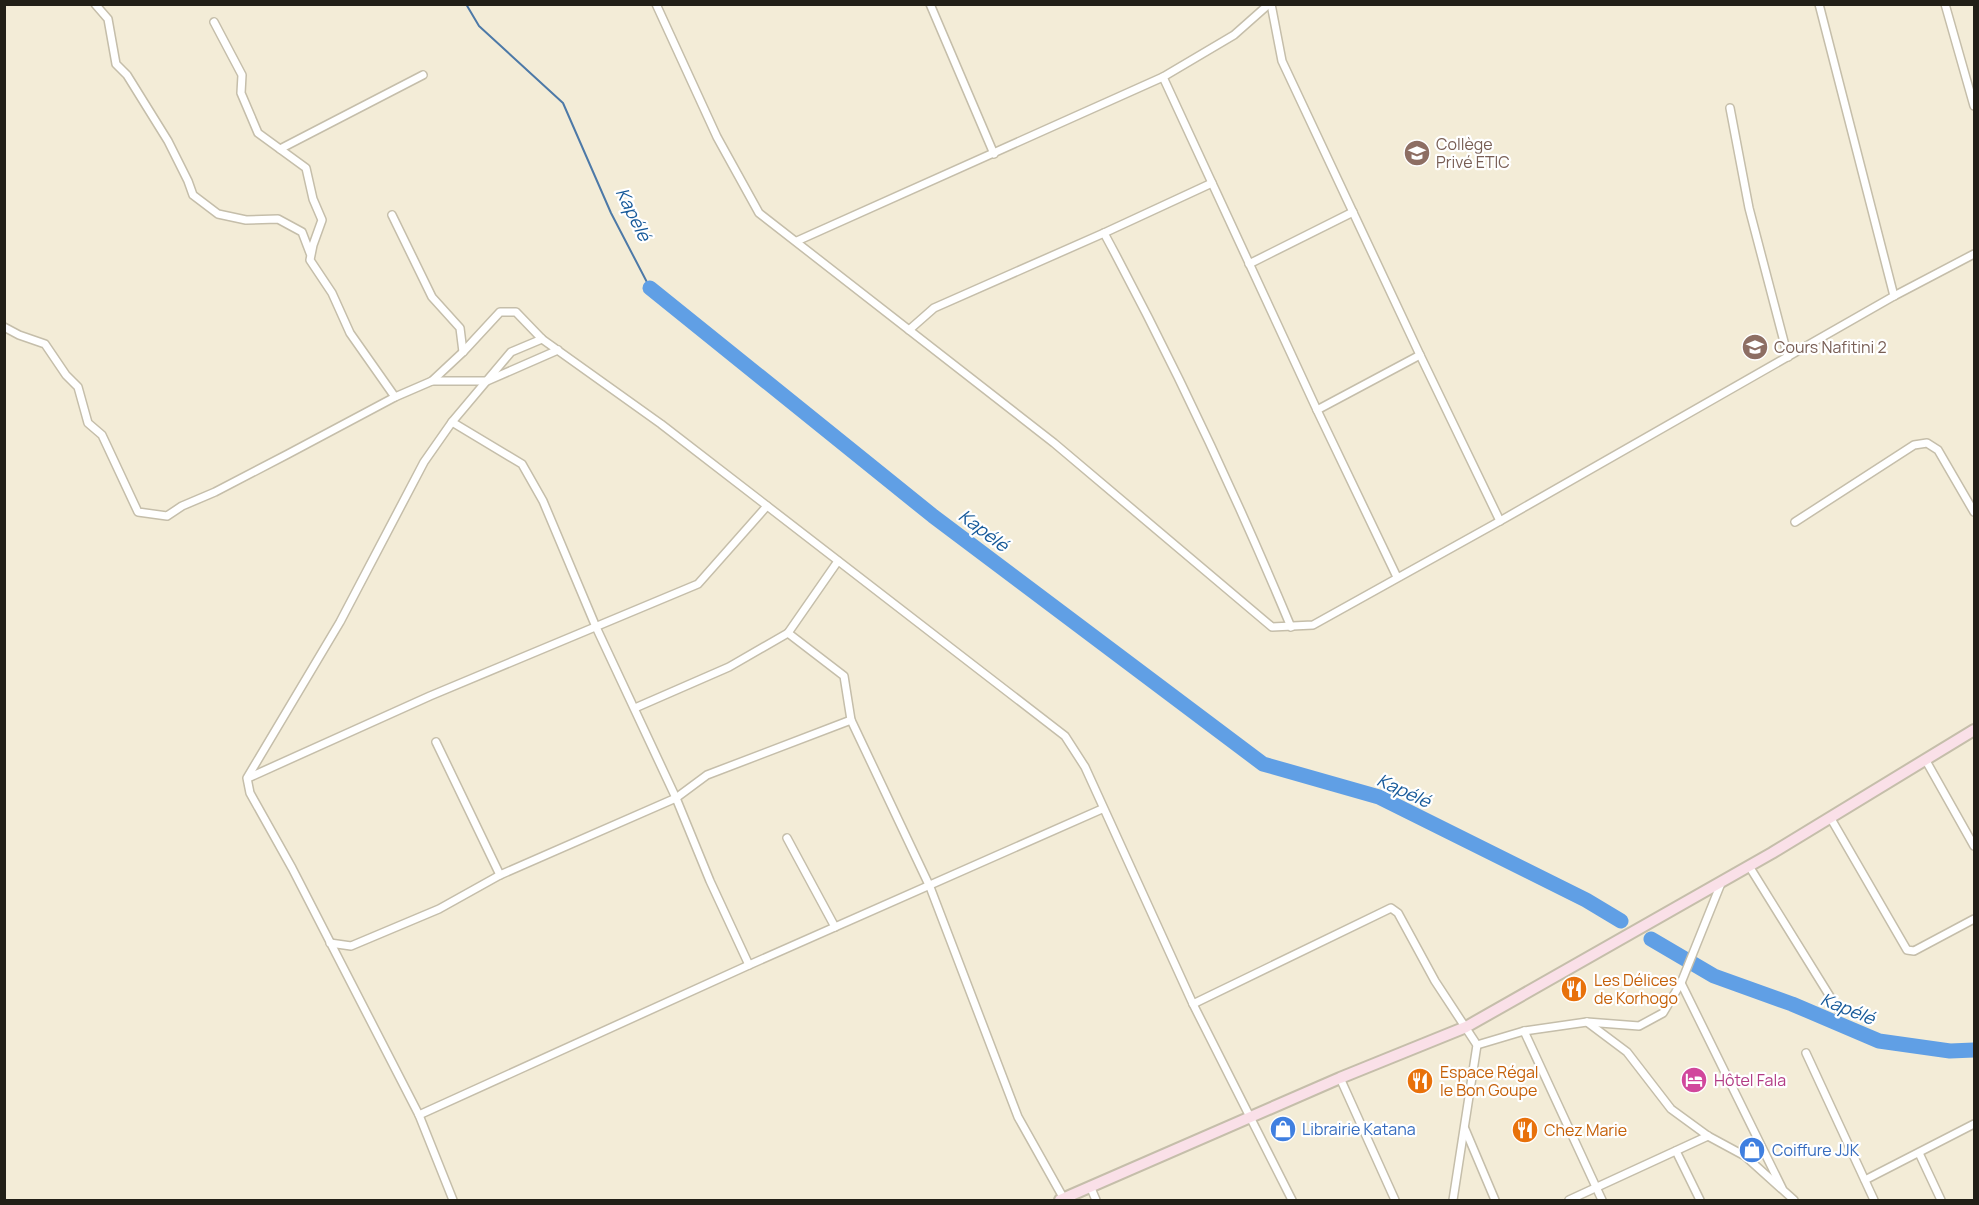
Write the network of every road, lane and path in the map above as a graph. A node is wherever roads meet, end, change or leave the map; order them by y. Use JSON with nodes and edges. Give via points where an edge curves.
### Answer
{"nodes":[{"id":1,"x":95,"y":4,"type":"edge"},
{"id":2,"x":656,"y":4,"type":"edge"},
{"id":3,"x":930,"y":4,"type":"edge"},
{"id":4,"x":1270,"y":4,"type":"edge"},
{"id":5,"x":1819,"y":4,"type":"edge"},
{"id":6,"x":1945,"y":4,"type":"edge"},
{"id":7,"x":214,"y":22,"type":"dead end"},
{"id":8,"x":423,"y":75,"type":"dead end"},
{"id":9,"x":1163,"y":77,"type":"junction"},
{"id":10,"x":1974,"y":106,"type":"edge"},
{"id":11,"x":1730,"y":108,"type":"dead end"},
{"id":12,"x":280,"y":149,"type":"junction"},
{"id":13,"x":994,"y":154,"type":"junction"},
{"id":14,"x":1212,"y":183,"type":"junction"},
{"id":15,"x":1353,"y":212,"type":"junction"},
{"id":16,"x":392,"y":215,"type":"dead end"},
{"id":17,"x":1104,"y":233,"type":"junction"},
{"id":18,"x":797,"y":241,"type":"junction"},
{"id":19,"x":1974,"y":254,"type":"edge"},
{"id":20,"x":311,"y":255,"type":"junction"},
{"id":21,"x":1249,"y":264,"type":"junction"},
{"id":22,"x":1893,"y":296,"type":"junction"},
{"id":23,"x":4,"y":327,"type":"edge"},
{"id":24,"x":909,"y":330,"type":"junction"},
{"id":25,"x":542,"y":339,"type":"junction"},
{"id":26,"x":558,"y":350,"type":"junction"},
{"id":27,"x":463,"y":352,"type":"junction"},
{"id":28,"x":1420,"y":355,"type":"junction"},
{"id":29,"x":1788,"y":357,"type":"junction"},
{"id":30,"x":432,"y":381,"type":"junction"},
{"id":31,"x":487,"y":381,"type":"junction"},
{"id":32,"x":395,"y":397,"type":"junction"},
{"id":33,"x":1317,"y":410,"type":"junction"},
{"id":34,"x":452,"y":422,"type":"junction"},
{"id":35,"x":767,"y":506,"type":"junction"},
{"id":36,"x":1974,"y":512,"type":"edge"},
{"id":37,"x":1500,"y":521,"type":"junction"},
{"id":38,"x":1795,"y":522,"type":"dead end"},
{"id":39,"x":838,"y":561,"type":"junction"},
{"id":40,"x":1397,"y":577,"type":"junction"},
{"id":41,"x":596,"y":627,"type":"junction"},
{"id":42,"x":1291,"y":627,"type":"junction"},
{"id":43,"x":788,"y":633,"type":"junction"},
{"id":44,"x":635,"y":708,"type":"junction"},
{"id":45,"x":851,"y":720,"type":"junction"},
{"id":46,"x":1974,"y":730,"type":"edge"},
{"id":47,"x":436,"y":742,"type":"dead end"},
{"id":48,"x":1925,"y":759,"type":"junction"},
{"id":49,"x":247,"y":778,"type":"junction"},
{"id":50,"x":676,"y":798,"type":"junction"},
{"id":51,"x":1102,"y":809,"type":"junction"},
{"id":52,"x":1830,"y":817,"type":"junction"},
{"id":53,"x":787,"y":838,"type":"dead end"},
{"id":54,"x":1974,"y":846,"type":"edge"},
{"id":55,"x":1749,"y":866,"type":"junction"},
{"id":56,"x":500,"y":875,"type":"junction"},
{"id":57,"x":1722,"y":881,"type":"junction"},
{"id":58,"x":930,"y":886,"type":"junction"},
{"id":59,"x":1974,"y":919,"type":"edge"},
{"id":60,"x":835,"y":927,"type":"junction"},
{"id":61,"x":330,"y":943,"type":"junction"},
{"id":62,"x":749,"y":965,"type":"junction"},
{"id":63,"x":1681,"y":983,"type":"junction"},
{"id":64,"x":1193,"y":1004,"type":"junction"},
{"id":65,"x":1839,"y":1011,"type":"dead end"},
{"id":66,"x":1587,"y":1023,"type":"junction"},
{"id":67,"x":1466,"y":1027,"type":"junction"},
{"id":68,"x":1524,"y":1031,"type":"junction"},
{"id":69,"x":1477,"y":1045,"type":"junction"},
{"id":70,"x":1806,"y":1053,"type":"dead end"},
{"id":71,"x":1340,"y":1078,"type":"junction"},
{"id":72,"x":419,"y":1115,"type":"junction"},
{"id":73,"x":1250,"y":1118,"type":"junction"},
{"id":74,"x":1974,"y":1124,"type":"edge"},
{"id":75,"x":1464,"y":1127,"type":"junction"},
{"id":76,"x":1708,"y":1136,"type":"junction"},
{"id":77,"x":1676,"y":1151,"type":"junction"},
{"id":78,"x":1919,"y":1153,"type":"junction"},
{"id":79,"x":1864,"y":1180,"type":"junction"},
{"id":80,"x":1090,"y":1186,"type":"junction"},
{"id":81,"x":1596,"y":1188,"type":"junction"},
{"id":82,"x":1785,"y":1193,"type":"junction"},
{"id":83,"x":453,"y":1200,"type":"edge"},
{"id":84,"x":1062,"y":1200,"type":"edge"},
{"id":85,"x":1096,"y":1200,"type":"edge"},
{"id":86,"x":1292,"y":1200,"type":"edge"},
{"id":87,"x":1395,"y":1200,"type":"edge"},
{"id":88,"x":1453,"y":1200,"type":"edge"},
{"id":89,"x":1495,"y":1200,"type":"edge"},
{"id":90,"x":1569,"y":1200,"type":"edge"},
{"id":91,"x":1602,"y":1200,"type":"edge"},
{"id":92,"x":1700,"y":1200,"type":"edge"},
{"id":93,"x":1794,"y":1200,"type":"edge"},
{"id":94,"x":1874,"y":1200,"type":"edge"},
{"id":95,"x":1941,"y":1200,"type":"edge"}],
"edges":[{"from":1,"to":20,"type":"street","via":[[108,19],[116,63],[168,141],[193,195],[218,214],[246,220],[278,219],[302,232]]},
{"from":2,"to":18,"type":"street","via":[[717,137],[759,213]]},
{"from":3,"to":13,"type":"street"},
{"from":4,"to":9,"type":"street","via":[[1234,35]]},
{"from":4,"to":15,"type":"street","via":[[1282,60]]},
{"from":5,"to":22,"type":"street"},
{"from":6,"to":10,"type":"street"},
{"from":7,"to":12,"type":"street","via":[[242,75],[241,93],[258,133]]},
{"from":8,"to":12,"type":"street"},
{"from":9,"to":13,"type":"street"},
{"from":9,"to":14,"type":"street"},
{"from":11,"to":29,"type":"street","via":[[1749,208]]},
{"from":12,"to":20,"type":"street","via":[[306,168],[322,220]]},
{"from":13,"to":18,"type":"street"},
{"from":14,"to":17,"type":"street"},
{"from":14,"to":21,"type":"street"},
{"from":15,"to":21,"type":"street"},
{"from":15,"to":28,"type":"street"},
{"from":16,"to":27,"type":"street","via":[[432,297],[460,328]]},
{"from":17,"to":24,"type":"street","via":[[934,308]]},
{"from":17,"to":42,"type":"street","via":[[1147,313]]},
{"from":18,"to":24,"type":"street"},
{"from":19,"to":22,"type":"street"},
{"from":20,"to":32,"type":"street","via":[[310,260],[332,293],[350,333]]},
{"from":21,"to":33,"type":"street"},
{"from":22,"to":29,"type":"street"},
{"from":23,"to":32,"type":"street","via":[[45,344],[78,387],[88,423],[102,435],[138,512],[167,516]]},
{"from":24,"to":42,"type":"street","via":[[1054,443],[1272,627]]},
{"from":25,"to":26,"type":"street"},
{"from":25,"to":27,"type":"street","via":[[516,312],[500,312]]},
{"from":25,"to":31,"type":"street","via":[[511,352]]},
{"from":26,"to":31,"type":"street"},
{"from":26,"to":35,"type":"street"},
{"from":27,"to":30,"type":"street"},
{"from":28,"to":33,"type":"street"},
{"from":28,"to":37,"type":"street"},
{"from":29,"to":37,"type":"street"},
{"from":30,"to":31,"type":"street"},
{"from":30,"to":32,"type":"street"},
{"from":31,"to":34,"type":"street"},
{"from":33,"to":40,"type":"street"},
{"from":34,"to":41,"type":"street","via":[[522,464],[543,501]]},
{"from":34,"to":49,"type":"street","via":[[424,462],[340,622]]},
{"from":35,"to":39,"type":"street"},
{"from":35,"to":41,"type":"street","via":[[698,584]]},
{"from":36,"to":38,"type":"street","via":[[1938,450],[1927,443],[1914,445]]},
{"from":37,"to":40,"type":"street"},
{"from":39,"to":43,"type":"street"},
{"from":39,"to":51,"type":"street","via":[[1065,736],[1085,767]]},
{"from":40,"to":42,"type":"street","via":[[1313,625]]},
{"from":41,"to":44,"type":"street"},
{"from":41,"to":49,"type":"street"},
{"from":43,"to":44,"type":"street","via":[[729,667]]},
{"from":43,"to":45,"type":"street","via":[[844,676]]},
{"from":44,"to":50,"type":"street"},
{"from":45,"to":50,"type":"street","via":[[707,775]]},
{"from":45,"to":58,"type":"street"},
{"from":46,"to":48,"type":"street"},
{"from":47,"to":56,"type":"street"},
{"from":48,"to":52,"type":"street"},
{"from":48,"to":54,"type":"street"},
{"from":49,"to":61,"type":"street","via":[[250,793]]},
{"from":50,"to":56,"type":"street"},
{"from":50,"to":62,"type":"street"},
{"from":51,"to":58,"type":"street"},
{"from":51,"to":64,"type":"street"},
{"from":52,"to":55,"type":"street"},
{"from":52,"to":59,"type":"street","via":[[1907,950],[1914,951]]},
{"from":53,"to":60,"type":"street"},
{"from":55,"to":57,"type":"street"},
{"from":55,"to":65,"type":"street"},
{"from":56,"to":61,"type":"street","via":[[439,909],[351,946]]},
{"from":57,"to":63,"type":"street"},
{"from":57,"to":67,"type":"street"},
{"from":58,"to":60,"type":"street"},
{"from":58,"to":84,"type":"street","via":[[1018,1117]]},
{"from":60,"to":62,"type":"street"},
{"from":61,"to":72,"type":"street"},
{"from":62,"to":72,"type":"street"},
{"from":63,"to":66,"type":"street","via":[[1663,1013],[1639,1026]]},
{"from":63,"to":82,"type":"street"},
{"from":64,"to":67,"type":"street","via":[[1391,908],[1406,923],[1421,957]]},
{"from":64,"to":73,"type":"street"},
{"from":66,"to":68,"type":"street"},
{"from":66,"to":76,"type":"street","via":[[1627,1052],[1671,1110]]},
{"from":67,"to":69,"type":"street"},
{"from":67,"to":71,"type":"street"},
{"from":68,"to":69,"type":"street"},
{"from":68,"to":81,"type":"street"},
{"from":69,"to":75,"type":"street"},
{"from":70,"to":79,"type":"street"},
{"from":71,"to":73,"type":"street"},
{"from":71,"to":87,"type":"street"},
{"from":72,"to":83,"type":"street"},
{"from":73,"to":80,"type":"street"},
{"from":73,"to":86,"type":"street"},
{"from":74,"to":78,"type":"street"},
{"from":75,"to":88,"type":"street"},
{"from":75,"to":89,"type":"street"},
{"from":76,"to":77,"type":"street"},
{"from":76,"to":82,"type":"street","via":[[1745,1156]]},
{"from":77,"to":81,"type":"street"},
{"from":77,"to":92,"type":"street"},
{"from":78,"to":79,"type":"street"},
{"from":78,"to":95,"type":"street"},
{"from":79,"to":94,"type":"street"},
{"from":80,"to":84,"type":"street"},
{"from":80,"to":85,"type":"street"},
{"from":81,"to":90,"type":"street"},
{"from":81,"to":91,"type":"street"},
{"from":82,"to":93,"type":"street"}]}
